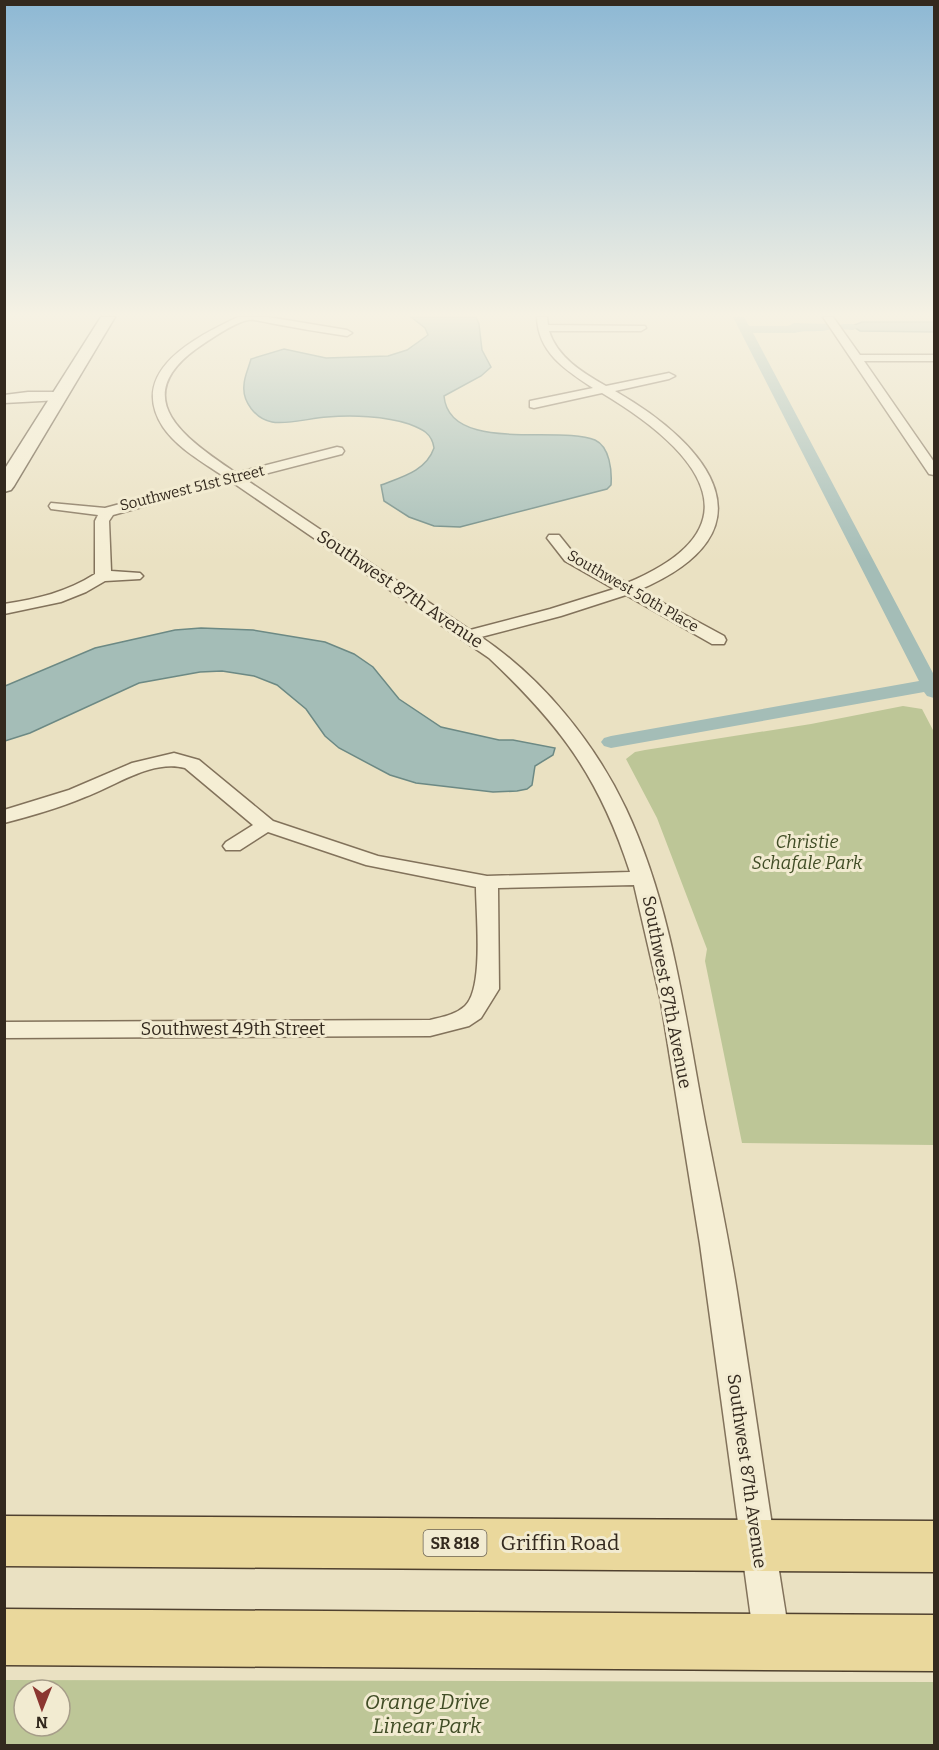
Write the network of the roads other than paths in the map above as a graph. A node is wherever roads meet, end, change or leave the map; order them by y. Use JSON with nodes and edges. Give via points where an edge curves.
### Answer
{"nodes":[{"id":1,"x":31,"y":399,"type":"edge"},
{"id":2,"x":58,"y":399,"type":"edge"},
{"id":3,"x":159,"y":399,"type":"edge"},
{"id":4,"x":559,"y":399,"type":"edge"},
{"id":5,"x":620,"y":399,"type":"edge"},
{"id":6,"x":885,"y":399,"type":"edge"},
{"id":7,"x":534,"y":404,"type":"dead end"},
{"id":8,"x":24,"y":416,"type":"dead end"},
{"id":9,"x":337,"y":451,"type":"dead end"},
{"id":10,"x":934,"y":471,"type":"edge"},
{"id":11,"x":234,"y":477,"type":"junction"},
{"id":12,"x":4,"y":486,"type":"edge"},
{"id":13,"x":56,"y":506,"type":"dead end"},
{"id":14,"x":107,"y":512,"type":"junction"},
{"id":15,"x":555,"y":538,"type":"dead end"},
{"id":16,"x":102,"y":576,"type":"junction"},
{"id":17,"x":135,"y":576,"type":"dead end"},
{"id":18,"x":626,"y":589,"type":"junction"},
{"id":19,"x":5,"y":609,"type":"edge"},
{"id":20,"x":470,"y":635,"type":"junction"},
{"id":21,"x":718,"y":640,"type":"dead end"},
{"id":22,"x":4,"y":817,"type":"edge"},
{"id":23,"x":266,"y":825,"type":"junction"},
{"id":24,"x":232,"y":846,"type":"dead end"},
{"id":25,"x":643,"y":878,"type":"junction"},
{"id":26,"x":487,"y":882,"type":"junction"},
{"id":27,"x":4,"y":1030,"type":"edge"},
{"id":28,"x":4,"y":1540,"type":"edge"},
{"id":29,"x":756,"y":1545,"type":"junction"},
{"id":30,"x":934,"y":1547,"type":"edge"},
{"id":31,"x":4,"y":1637,"type":"edge"},
{"id":32,"x":772,"y":1640,"type":"junction"},
{"id":33,"x":934,"y":1643,"type":"edge"}],
"edges":[{"from":1,"to":8,"type":"main road"},
{"from":2,"to":12,"type":"main road"},
{"from":3,"to":11,"type":"street","name":"Southwest 87th Avenue","via":[[159,408],[171,430]]},
{"from":4,"to":7,"type":"street"},
{"from":5,"to":18,"type":"street","via":[[680,444],[704,480],[713,514],[705,537],[694,551],[655,577]]},
{"from":6,"to":10,"type":"street"},
{"from":9,"to":11,"type":"street","name":"Southwest 51st Street"},
{"from":11,"to":14,"type":"street","name":"Southwest 51st Street"},
{"from":11,"to":20,"type":"street","name":"Southwest 87th Avenue"},
{"from":13,"to":14,"type":"street"},
{"from":14,"to":16,"type":"street","name":"Southwest 51st Street","via":[[102,521]]},
{"from":15,"to":18,"type":"street","name":"Southwest 50th Place","via":[[570,558]]},
{"from":16,"to":17,"type":"street"},
{"from":16,"to":19,"type":"street","via":[[50,600]]},
{"from":18,"to":20,"type":"street"},
{"from":18,"to":21,"type":"street","name":"Southwest 50th Place"},
{"from":20,"to":25,"type":"street","name":"Southwest 87th Avenue","via":[[519,676],[567,729],[592,764],[616,808]]},
{"from":22,"to":23,"type":"street","via":[[76,794],[138,767],[174,759],[192,764]]},
{"from":23,"to":24,"type":"street"},
{"from":23,"to":26,"type":"street","via":[[373,861]]},
{"from":25,"to":26,"type":"street"},
{"from":25,"to":29,"type":"street","name":"Southwest 87th Avenue","via":[[672,999],[726,1315]]},
{"from":26,"to":27,"type":"street","name":"Southwest 49th Street","via":[[487,989],[473,1012],[461,1020],[412,1028]]},
{"from":28,"to":29,"type":"main road","name":"Griffin Road","number":"SR 818"},
{"from":29,"to":30,"type":"main road","name":"Griffin Road","number":"SR 818"},
{"from":29,"to":32,"type":"street","name":"Southwest 87th Avenue"},
{"from":31,"to":32,"type":"main road"},
{"from":32,"to":33,"type":"main road"}]}
